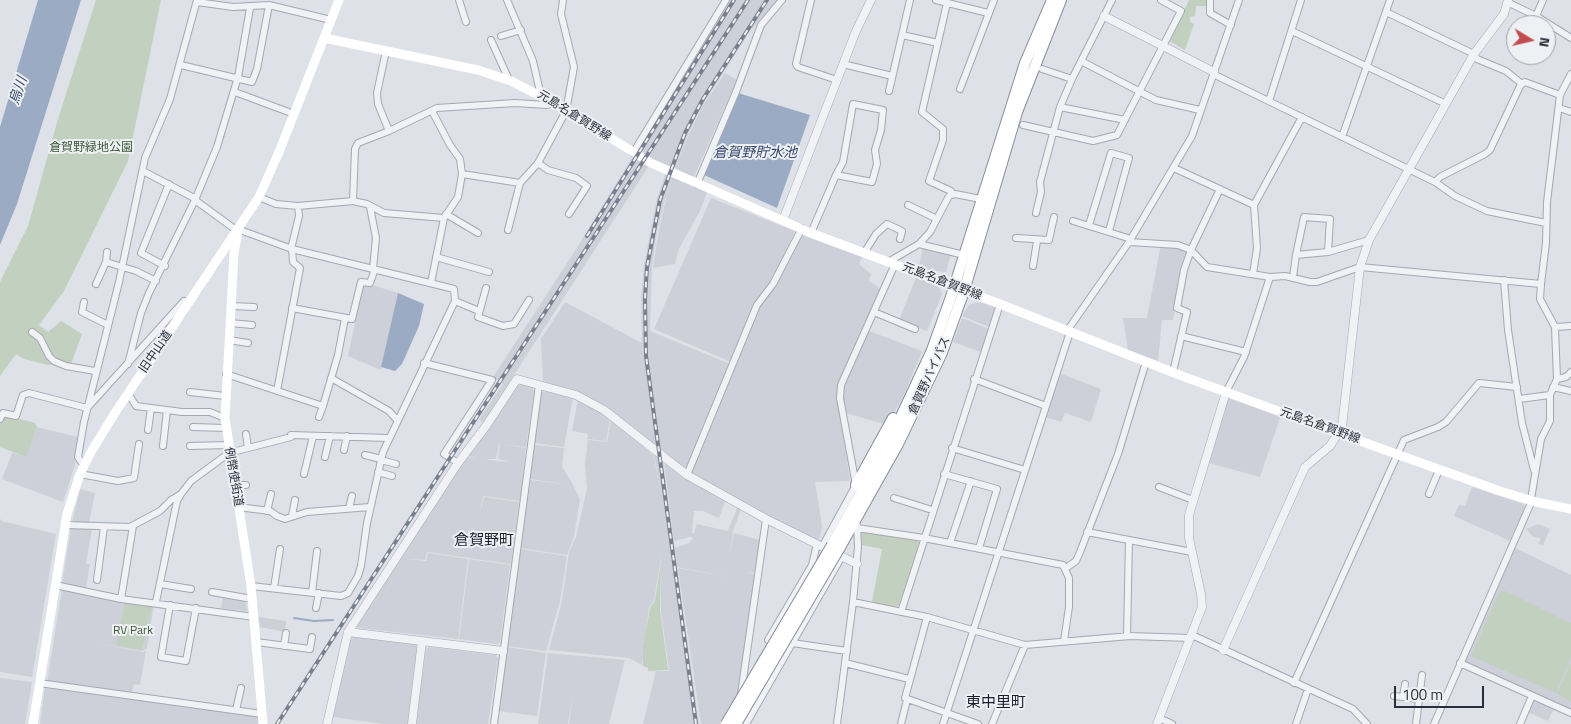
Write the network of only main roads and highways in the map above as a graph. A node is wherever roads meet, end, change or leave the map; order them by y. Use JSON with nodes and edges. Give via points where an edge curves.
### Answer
{"nodes":[{"id":1,"x":339,"y":0,"type":"edge"},
{"id":2,"x":1052,"y":0,"type":"edge"},
{"id":3,"x":1061,"y":0,"type":"edge"},
{"id":4,"x":324,"y":38,"type":"junction"},
{"id":5,"x":238,"y":229,"type":"junction"},
{"id":6,"x":223,"y":251,"type":"junction"},
{"id":7,"x":234,"y":253,"type":"junction"},
{"id":8,"x":954,"y":287,"type":"junction"},
{"id":9,"x":964,"y":291,"type":"junction"},
{"id":10,"x":912,"y":407,"type":"junction"},
{"id":11,"x":856,"y":487,"type":"road end"},
{"id":12,"x":1571,"y":509,"type":"edge"},
{"id":13,"x":857,"y":526,"type":"road end"},
{"id":14,"x":830,"y":548,"type":"junction"},
{"id":15,"x":33,"y":724,"type":"edge"},
{"id":16,"x":263,"y":724,"type":"edge"},
{"id":17,"x":726,"y":724,"type":"edge"},
{"id":18,"x":737,"y":724,"type":"edge"}],
"edges":[{"from":1,"to":4,"type":"main road","name":"旧中山道"},
{"from":2,"to":8,"type":"highway","name":"倉賀野バイパス","via":[[1025,63]]},
{"from":3,"to":9,"type":"highway","name":"倉賀野バイパス","via":[[1017,112]]},
{"from":4,"to":5,"type":"main road","name":"旧中山道","via":[[259,197]]},
{"from":4,"to":8,"type":"main road","name":"元島名倉賀野線","via":[[478,70],[509,80],[554,103],[633,153],[697,184],[811,233]]},
{"from":5,"to":6,"type":"main road","name":"旧中山道"},
{"from":5,"to":7,"type":"main road","name":"例幣使街道"},
{"from":6,"to":7,"type":"main road"},
{"from":6,"to":15,"type":"main road","name":"旧中山道","via":[[99,437],[82,470],[65,525]]},
{"from":7,"to":16,"type":"main road","name":"例幣使街道","via":[[225,418],[251,586]]},
{"from":8,"to":9,"type":"main road","name":"元島名倉賀野線"},
{"from":8,"to":10,"type":"highway","name":"倉賀野バイパス"},
{"from":9,"to":10,"type":"highway","name":"倉賀野バイパス","via":[[941,355]]},
{"from":9,"to":12,"type":"main road","name":"元島名倉賀野線","via":[[1440,470],[1531,501]]},
{"from":10,"to":11,"type":"highway","via":[[898,410]]},
{"from":10,"to":13,"type":"highway","via":[[916,425]]},
{"from":10,"to":14,"type":"highway","name":"倉賀野バイパス"},
{"from":14,"to":17,"type":"highway","name":"倉賀野バイパス","bridge":true},
{"from":14,"to":18,"type":"highway","name":"倉賀野バイパス","bridge":true}]}
